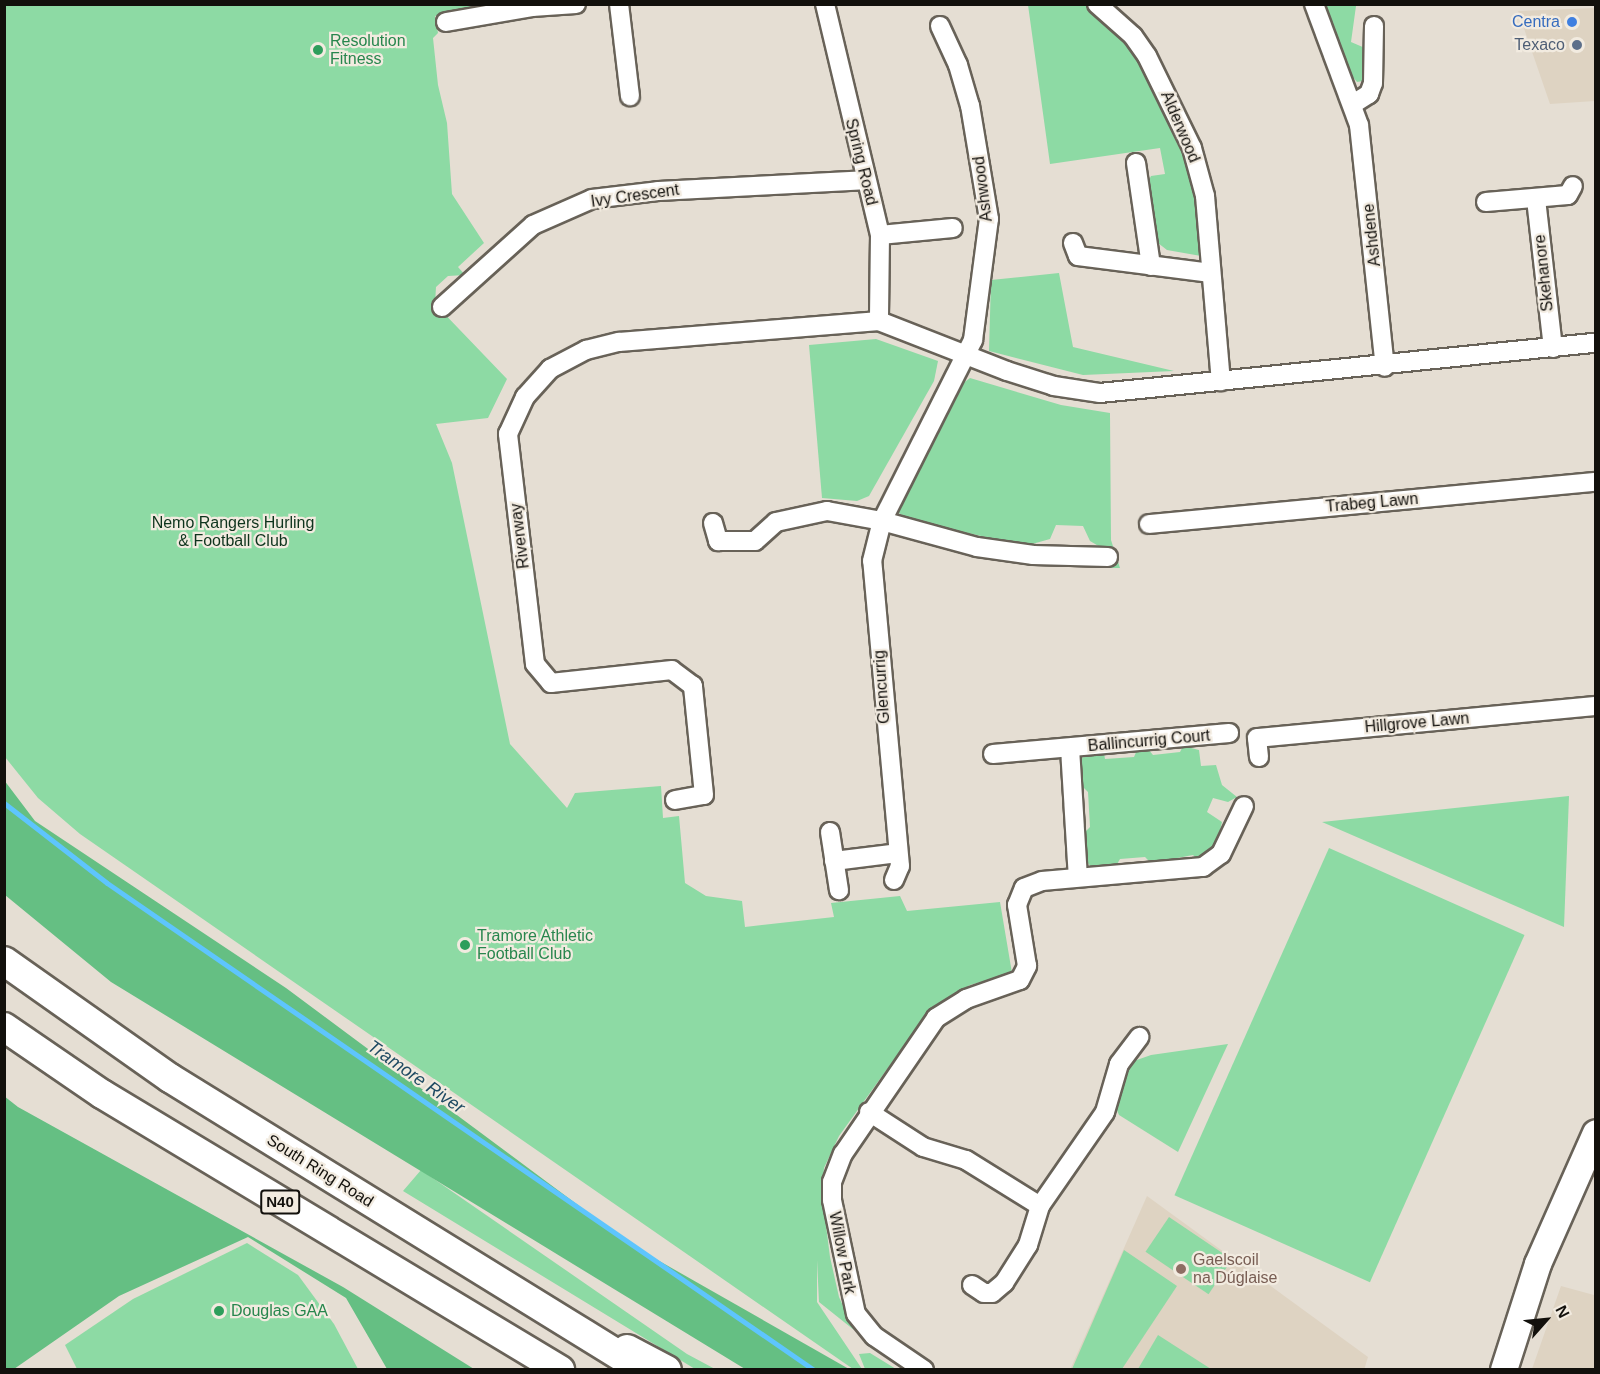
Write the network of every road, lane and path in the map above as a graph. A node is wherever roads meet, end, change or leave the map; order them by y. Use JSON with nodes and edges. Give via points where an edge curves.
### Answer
{"nodes":[{"id":1,"x":576,"y":4,"type":"edge"},
{"id":2,"x":619,"y":4,"type":"edge"},
{"id":3,"x":825,"y":4,"type":"edge"},
{"id":4,"x":1096,"y":4,"type":"edge"},
{"id":5,"x":1314,"y":4,"type":"edge"},
{"id":6,"x":446,"y":22,"type":"dead end"},
{"id":7,"x":940,"y":26,"type":"dead end"},
{"id":8,"x":1374,"y":26,"type":"dead end"},
{"id":9,"x":630,"y":96,"type":"dead end"},
{"id":10,"x":1353,"y":104,"type":"junction"},
{"id":11,"x":1136,"y":163,"type":"dead end"},
{"id":12,"x":865,"y":180,"type":"junction"},
{"id":13,"x":1574,"y":186,"type":"dead end"},
{"id":14,"x":1536,"y":199,"type":"junction"},
{"id":15,"x":1486,"y":202,"type":"dead end"},
{"id":16,"x":953,"y":228,"type":"dead end"},
{"id":17,"x":880,"y":235,"type":"junction"},
{"id":18,"x":1073,"y":243,"type":"dead end"},
{"id":19,"x":1151,"y":266,"type":"junction"},
{"id":20,"x":1211,"y":273,"type":"junction"},
{"id":21,"x":442,"y":307,"type":"dead end"},
{"id":22,"x":879,"y":321,"type":"junction"},
{"id":23,"x":1596,"y":343,"type":"edge"},
{"id":24,"x":1553,"y":348,"type":"junction"},
{"id":25,"x":966,"y":355,"type":"junction"},
{"id":26,"x":1385,"y":366,"type":"junction"},
{"id":27,"x":1221,"y":381,"type":"junction"},
{"id":28,"x":1596,"y":483,"type":"edge"},
{"id":29,"x":882,"y":521,"type":"junction"},
{"id":30,"x":713,"y":523,"type":"dead end"},
{"id":31,"x":1149,"y":524,"type":"dead end"},
{"id":32,"x":1107,"y":557,"type":"dead end"},
{"id":33,"x":1596,"y":706,"type":"edge"},
{"id":34,"x":1229,"y":734,"type":"dead end"},
{"id":35,"x":1070,"y":748,"type":"junction"},
{"id":36,"x":993,"y":754,"type":"dead end"},
{"id":37,"x":1259,"y":757,"type":"dead end"},
{"id":38,"x":675,"y":800,"type":"dead end"},
{"id":39,"x":1244,"y":806,"type":"dead end"},
{"id":40,"x":830,"y":832,"type":"dead end"},
{"id":41,"x":898,"y":853,"type":"junction"},
{"id":42,"x":834,"y":861,"type":"junction"},
{"id":43,"x":1078,"y":877,"type":"junction"},
{"id":44,"x":894,"y":880,"type":"dead end"},
{"id":45,"x":839,"y":890,"type":"dead end"},
{"id":46,"x":4,"y":961,"type":"edge"},
{"id":47,"x":4,"y":1027,"type":"edge"},
{"id":48,"x":1139,"y":1037,"type":"dead end"},
{"id":49,"x":869,"y":1112,"type":"junction"},
{"id":50,"x":1596,"y":1133,"type":"edge"},
{"id":51,"x":1040,"y":1206,"type":"junction"},
{"id":52,"x":972,"y":1285,"type":"dead end"},
{"id":53,"x":540,"y":1305,"type":"junction"},
{"id":54,"x":560,"y":1370,"type":"edge"},
{"id":55,"x":643,"y":1370,"type":"edge"},
{"id":56,"x":667,"y":1370,"type":"edge"},
{"id":57,"x":924,"y":1370,"type":"edge"},
{"id":58,"x":1504,"y":1370,"type":"edge"}],
"edges":[{"from":1,"to":6,"type":"street","via":[[532,7]]},
{"from":2,"to":9,"type":"street"},
{"from":3,"to":12,"type":"street","name":"Spring Road"},
{"from":4,"to":20,"type":"street","name":"Alderwood","via":[[1133,36],[1147,56],[1192,148],[1205,196]]},
{"from":5,"to":10,"type":"street","name":"Ashdene"},
{"from":7,"to":25,"type":"street","name":"Ashwood","via":[[958,65],[970,106],[989,219],[977,326]]},
{"from":8,"to":10,"type":"street","via":[[1373,83],[1369,94]]},
{"from":10,"to":26,"type":"street","name":"Ashdene","via":[[1363,146]]},
{"from":11,"to":19,"type":"street"},
{"from":12,"to":17,"type":"street","name":"Spring Road"},
{"from":12,"to":21,"type":"street","name":"Ivy Crescent","via":[[716,187],[592,199],[533,225]]},
{"from":13,"to":14,"type":"street","via":[[1568,195]]},
{"from":14,"to":15,"type":"street"},
{"from":14,"to":24,"type":"street","name":"Skehanore"},
{"from":16,"to":17,"type":"street"},
{"from":17,"to":22,"type":"street","name":"Spring Road"},
{"from":18,"to":19,"type":"street","via":[[1078,256]]},
{"from":19,"to":20,"type":"street"},
{"from":20,"to":27,"type":"street","name":"Alderwood"},
{"from":22,"to":25,"type":"street"},
{"from":22,"to":38,"type":"street","name":"Riverway","via":[[619,342],[586,350],[550,369],[525,397],[508,434],[535,664],[551,683],[672,670],[693,686],[704,795]]},
{"from":23,"to":24,"type":"street"},
{"from":24,"to":26,"type":"street"},
{"from":25,"to":27,"type":"street","via":[[1082,392]]},
{"from":25,"to":29,"type":"street","name":"Glencurrig"},
{"from":26,"to":27,"type":"street"},
{"from":28,"to":31,"type":"street","name":"Trabeg Lawn"},
{"from":29,"to":30,"type":"street","via":[[827,511],[777,522],[755,542],[718,541]]},
{"from":29,"to":32,"type":"street","via":[[977,547],[1033,555]]},
{"from":29,"to":41,"type":"street","name":"Glencurrig","via":[[872,561]]},
{"from":33,"to":37,"type":"street","name":"Hillgrove Lawn","via":[[1257,738]]},
{"from":34,"to":35,"type":"street","name":"Ballincurrig Court"},
{"from":35,"to":36,"type":"street","name":"Ballincurrig Court"},
{"from":35,"to":43,"type":"street","name":"Ballincurrig Court"},
{"from":39,"to":43,"type":"street","via":[[1221,854],[1203,867]]},
{"from":40,"to":42,"type":"street"},
{"from":41,"to":42,"type":"street"},
{"from":41,"to":44,"type":"street","name":"Glencurrig","via":[[900,867]]},
{"from":42,"to":45,"type":"street"},
{"from":43,"to":49,"type":"street","name":"Willow Park","via":[[1033,884],[1018,897],[1027,966],[1020,980],[1012,986],[966,999],[936,1018]]},
{"from":46,"to":53,"type":"highway","name":"South Ring Road","via":[[170,1078]]},
{"from":47,"to":54,"type":"highway","number":"N40","via":[[102,1094]]},
{"from":48,"to":51,"type":"street","via":[[1119,1064],[1104,1112]]},
{"from":49,"to":51,"type":"street","via":[[922,1147],[966,1160]]},
{"from":49,"to":57,"type":"street","name":"Willow Park","via":[[843,1154],[832,1182],[838,1241],[852,1300],[863,1326]]},
{"from":50,"to":58,"type":"main road","via":[[1538,1264]]},
{"from":51,"to":52,"type":"street","via":[[1028,1245],[1005,1283],[992,1293]]},
{"from":53,"to":55,"type":"highway","name":"South Ring Road"},
{"from":53,"to":56,"type":"highway"}]}
